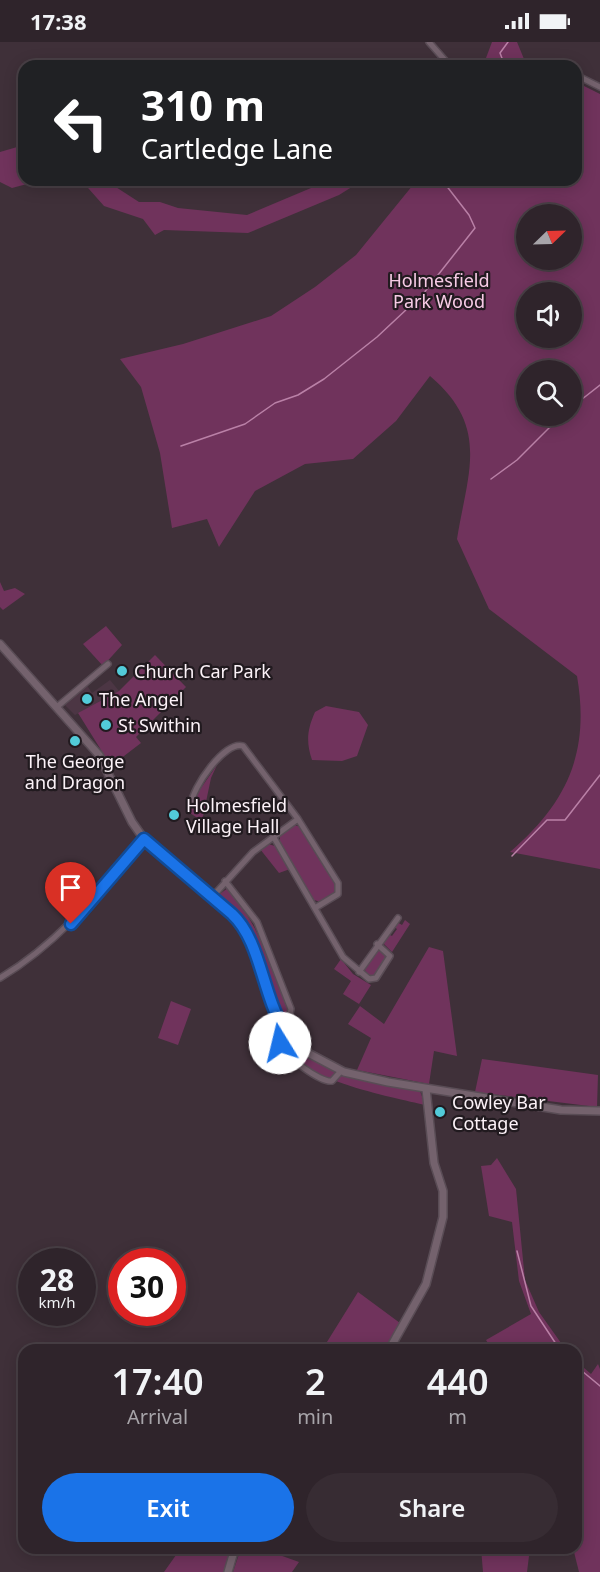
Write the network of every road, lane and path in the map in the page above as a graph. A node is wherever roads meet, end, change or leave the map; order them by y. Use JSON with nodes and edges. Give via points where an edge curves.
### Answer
{"nodes":[{"id":1,"x":429,"y":42,"type":"edge"},
{"id":2,"x":445,"y":60,"type":"edge"},
{"id":3,"x":582,"y":78,"type":"edge"},
{"id":4,"x":600,"y":87,"type":"edge"},
{"id":5,"x":0,"y":644,"type":"edge"},
{"id":6,"x":108,"y":664,"type":"dead end"},
{"id":7,"x":58,"y":706,"type":"junction"},
{"id":8,"x":191,"y":805,"type":"dead end"},
{"id":9,"x":298,"y":819,"type":"junction"},
{"id":10,"x":273,"y":836,"type":"junction"},
{"id":11,"x":144,"y":839,"type":"junction"},
{"id":12,"x":225,"y":881,"type":"junction"},
{"id":13,"x":213,"y":896,"type":"junction"},
{"id":14,"x":315,"y":908,"type":"junction"},
{"id":15,"x":398,"y":918,"type":"dead end"},
{"id":16,"x":377,"y":944,"type":"junction"},
{"id":17,"x":358,"y":972,"type":"junction"},
{"id":18,"x":0,"y":978,"type":"edge"},
{"id":19,"x":284,"y":1029,"type":"junction"},
{"id":20,"x":340,"y":1071,"type":"junction"},
{"id":21,"x":426,"y":1089,"type":"junction"},
{"id":22,"x":600,"y":1111,"type":"edge"},
{"id":23,"x":392,"y":1344,"type":"edge"},
{"id":24,"x":233,"y":1554,"type":"edge"},
{"id":25,"x":228,"y":1572,"type":"edge"}],
"edges":[{"from":1,"to":2,"type":"street"},
{"from":3,"to":4,"type":"street"},
{"from":5,"to":7,"type":"main road"},
{"from":6,"to":7,"type":"street"},
{"from":7,"to":11,"type":"main road","via":[[105,765]]},
{"from":8,"to":9,"type":"street","via":[[194,790],[211,767],[230,747],[240,745]]},
{"from":9,"to":10,"type":"street"},
{"from":9,"to":14,"type":"street","via":[[339,888],[333,897]]},
{"from":10,"to":12,"type":"street"},
{"from":10,"to":14,"type":"street"},
{"from":11,"to":13,"type":"main road"},
{"from":11,"to":18,"type":"street","via":[[62,933]]},
{"from":12,"to":13,"type":"street"},
{"from":12,"to":19,"type":"street","via":[[249,909],[267,944],[291,1009]]},
{"from":13,"to":19,"type":"main road","via":[[244,927],[272,1007]]},
{"from":14,"to":17,"type":"street","via":[[343,957]]},
{"from":15,"to":16,"type":"street"},
{"from":16,"to":17,"type":"street"},
{"from":16,"to":17,"type":"street","via":[[390,956],[380,974],[372,979]]},
{"from":19,"to":20,"type":"main road","via":[[315,1059]]},
{"from":19,"to":20,"type":"street","via":[[282,1047],[308,1071],[329,1082]]},
{"from":20,"to":21,"type":"main road"},
{"from":21,"to":22,"type":"main road","via":[[561,1110]]},
{"from":21,"to":23,"type":"main road","via":[[434,1163],[443,1191],[442,1216],[426,1284]]},
{"from":24,"to":25,"type":"main road"}]}
